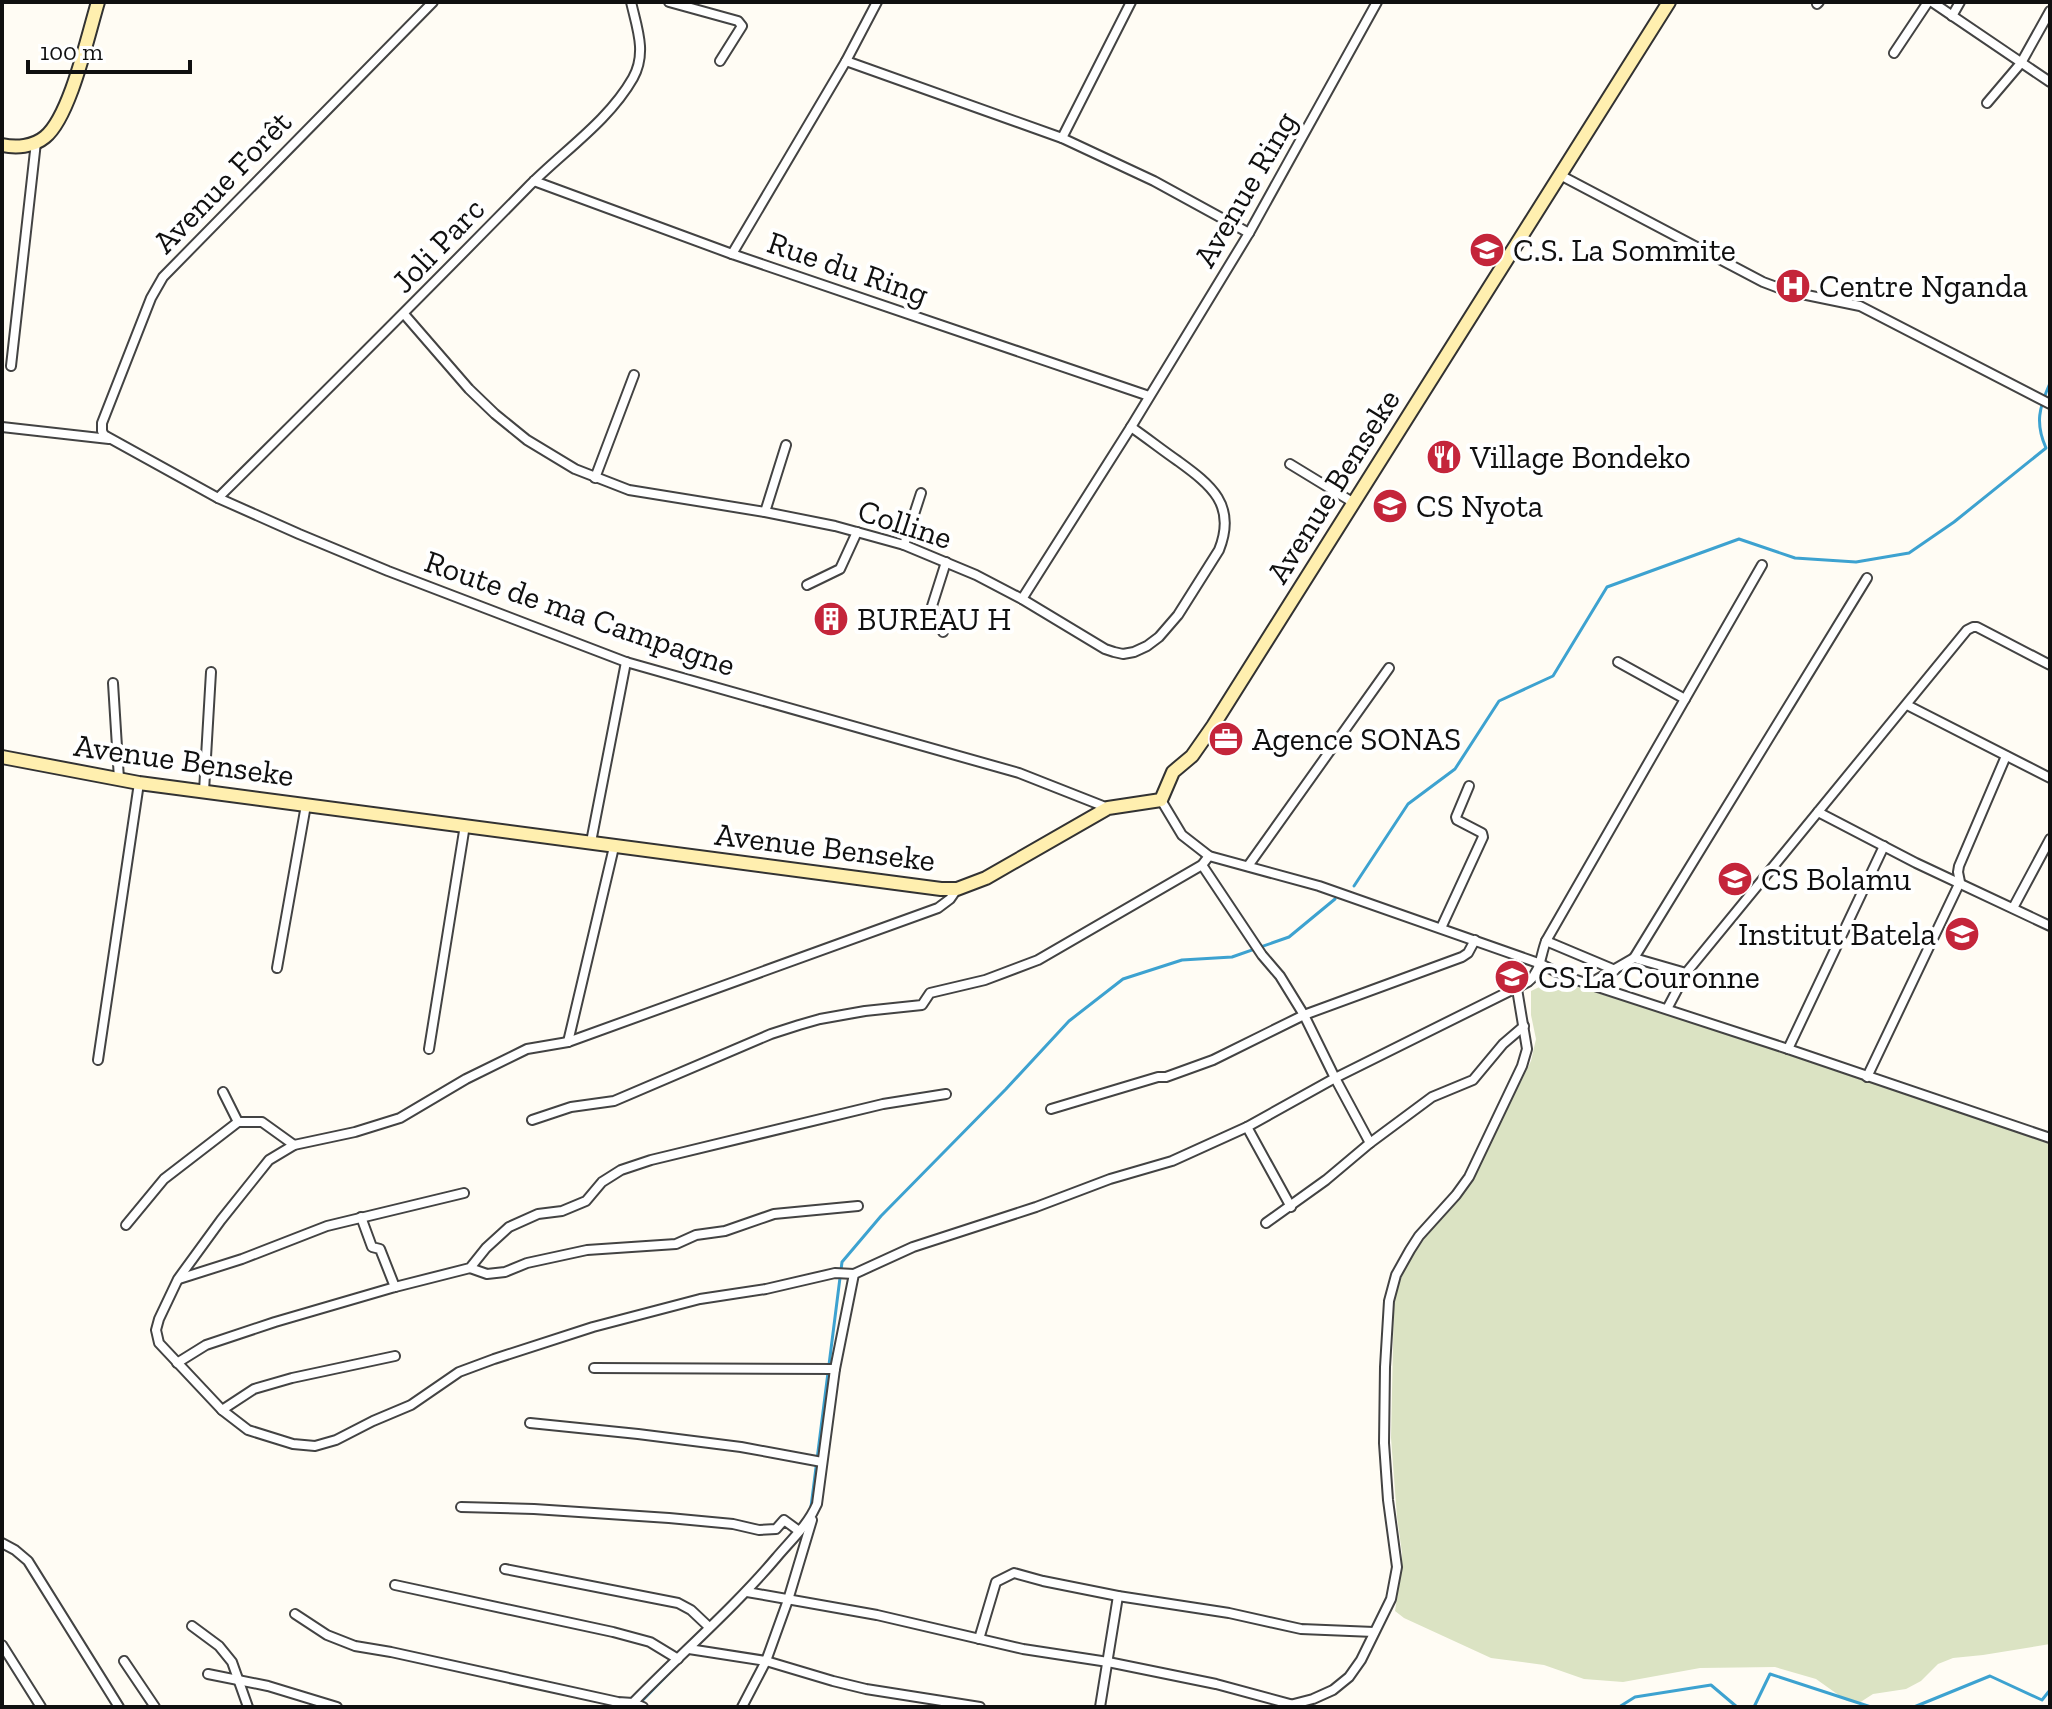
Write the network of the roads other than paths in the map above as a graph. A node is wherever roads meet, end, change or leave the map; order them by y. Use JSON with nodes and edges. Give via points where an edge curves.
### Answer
{"nodes":[{"id":1,"x":98,"y":2,"type":"edge"},
{"id":2,"x":433,"y":2,"type":"edge"},
{"id":3,"x":631,"y":2,"type":"edge"},
{"id":4,"x":669,"y":2,"type":"edge"},
{"id":5,"x":877,"y":2,"type":"edge"},
{"id":6,"x":1131,"y":2,"type":"edge"},
{"id":7,"x":1377,"y":2,"type":"edge"},
{"id":8,"x":1669,"y":2,"type":"edge"},
{"id":9,"x":1930,"y":2,"type":"edge"},
{"id":10,"x":1960,"y":2,"type":"edge"},
{"id":11,"x":2050,"y":11,"type":"edge"},
{"id":12,"x":1952,"y":16,"type":"junction"},
{"id":13,"x":1894,"y":53,"type":"dead end"},
{"id":14,"x":720,"y":61,"type":"dead end"},
{"id":15,"x":846,"y":61,"type":"junction"},
{"id":16,"x":2021,"y":63,"type":"junction"},
{"id":17,"x":2050,"y":82,"type":"edge"},
{"id":18,"x":1987,"y":103,"type":"dead end"},
{"id":19,"x":1062,"y":138,"type":"junction"},
{"id":20,"x":36,"y":142,"type":"junction"},
{"id":21,"x":2,"y":145,"type":"edge"},
{"id":22,"x":1560,"y":175,"type":"junction"},
{"id":23,"x":534,"y":181,"type":"junction"},
{"id":24,"x":1249,"y":233,"type":"junction"},
{"id":25,"x":732,"y":254,"type":"junction"},
{"id":26,"x":404,"y":314,"type":"junction"},
{"id":27,"x":11,"y":366,"type":"dead end"},
{"id":28,"x":634,"y":375,"type":"dead end"},
{"id":29,"x":1149,"y":396,"type":"junction"},
{"id":30,"x":2050,"y":404,"type":"edge"},
{"id":31,"x":2,"y":427,"type":"edge"},
{"id":32,"x":1131,"y":427,"type":"junction"},
{"id":33,"x":102,"y":431,"type":"joint"},
{"id":34,"x":110,"y":439,"type":"junction"},
{"id":35,"x":786,"y":445,"type":"dead end"},
{"id":36,"x":1290,"y":464,"type":"dead end"},
{"id":37,"x":595,"y":478,"type":"junction"},
{"id":38,"x":921,"y":493,"type":"dead end"},
{"id":39,"x":218,"y":498,"type":"junction"},
{"id":40,"x":1354,"y":503,"type":"junction"},
{"id":41,"x":765,"y":512,"type":"junction"},
{"id":42,"x":857,"y":532,"type":"junction"},
{"id":43,"x":904,"y":545,"type":"junction"},
{"id":44,"x":946,"y":562,"type":"junction"},
{"id":45,"x":1762,"y":565,"type":"dead end"},
{"id":46,"x":1867,"y":578,"type":"dead end"},
{"id":47,"x":807,"y":585,"type":"dead end"},
{"id":48,"x":1022,"y":599,"type":"junction"},
{"id":49,"x":943,"y":632,"type":"dead end"},
{"id":50,"x":626,"y":662,"type":"junction"},
{"id":51,"x":1618,"y":662,"type":"dead end"},
{"id":52,"x":2050,"y":665,"type":"edge"},
{"id":53,"x":1389,"y":668,"type":"dead end"},
{"id":54,"x":211,"y":672,"type":"dead end"},
{"id":55,"x":113,"y":683,"type":"dead end"},
{"id":56,"x":1685,"y":699,"type":"junction"},
{"id":57,"x":1907,"y":705,"type":"junction"},
{"id":58,"x":2006,"y":756,"type":"junction"},
{"id":59,"x":2,"y":757,"type":"edge"},
{"id":60,"x":2050,"y":778,"type":"edge"},
{"id":61,"x":119,"y":779,"type":"junction"},
{"id":62,"x":139,"y":783,"type":"junction"},
{"id":63,"x":1469,"y":786,"type":"dead end"},
{"id":64,"x":204,"y":791,"type":"junction"},
{"id":65,"x":1161,"y":800,"type":"junction"},
{"id":66,"x":306,"y":805,"type":"junction"},
{"id":67,"x":1108,"y":808,"type":"junction"},
{"id":68,"x":1818,"y":812,"type":"junction"},
{"id":69,"x":465,"y":825,"type":"junction"},
{"id":70,"x":2050,"y":839,"type":"edge"},
{"id":71,"x":591,"y":842,"type":"junction"},
{"id":72,"x":1884,"y":846,"type":"junction"},
{"id":73,"x":614,"y":847,"type":"junction"},
{"id":74,"x":1209,"y":856,"type":"junction"},
{"id":75,"x":1202,"y":865,"type":"junction"},
{"id":76,"x":1248,"y":866,"type":"junction"},
{"id":77,"x":1960,"y":882,"type":"junction"},
{"id":78,"x":957,"y":889,"type":"junction"},
{"id":79,"x":2013,"y":908,"type":"junction"},
{"id":80,"x":2050,"y":926,"type":"edge"},
{"id":81,"x":1441,"y":928,"type":"junction"},
{"id":82,"x":1475,"y":940,"type":"junction"},
{"id":83,"x":1546,"y":941,"type":"junction"},
{"id":84,"x":1634,"y":958,"type":"junction"},
{"id":85,"x":1541,"y":964,"type":"junction"},
{"id":86,"x":277,"y":968,"type":"dead end"},
{"id":87,"x":1615,"y":970,"type":"junction"},
{"id":88,"x":1686,"y":973,"type":"junction"},
{"id":89,"x":1589,"y":984,"type":"junction"},
{"id":90,"x":1517,"y":989,"type":"junction"},
{"id":91,"x":1667,"y":1009,"type":"junction"},
{"id":92,"x":1304,"y":1015,"type":"junction"},
{"id":93,"x":1524,"y":1026,"type":"junction"},
{"id":94,"x":568,"y":1042,"type":"junction"},
{"id":95,"x":429,"y":1049,"type":"dead end"},
{"id":96,"x":1788,"y":1049,"type":"junction"},
{"id":97,"x":98,"y":1060,"type":"dead end"},
{"id":98,"x":1867,"y":1077,"type":"junction"},
{"id":99,"x":1335,"y":1078,"type":"junction"},
{"id":100,"x":223,"y":1092,"type":"dead end"},
{"id":101,"x":946,"y":1094,"type":"dead end"},
{"id":102,"x":1051,"y":1109,"type":"dead end"},
{"id":103,"x":532,"y":1120,"type":"dead end"},
{"id":104,"x":238,"y":1122,"type":"junction"},
{"id":105,"x":1247,"y":1127,"type":"junction"},
{"id":106,"x":2050,"y":1138,"type":"edge"},
{"id":107,"x":1370,"y":1143,"type":"junction"},
{"id":108,"x":294,"y":1145,"type":"junction"},
{"id":109,"x":464,"y":1193,"type":"dead end"},
{"id":110,"x":858,"y":1206,"type":"dead end"},
{"id":111,"x":1291,"y":1207,"type":"junction"},
{"id":112,"x":361,"y":1217,"type":"junction"},
{"id":113,"x":1266,"y":1223,"type":"dead end"},
{"id":114,"x":126,"y":1225,"type":"dead end"},
{"id":115,"x":470,"y":1268,"type":"junction"},
{"id":116,"x":854,"y":1274,"type":"junction"},
{"id":117,"x":178,"y":1279,"type":"junction"},
{"id":118,"x":395,"y":1287,"type":"junction"},
{"id":119,"x":395,"y":1356,"type":"dead end"},
{"id":120,"x":177,"y":1363,"type":"junction"},
{"id":121,"x":594,"y":1368,"type":"dead end"},
{"id":122,"x":835,"y":1369,"type":"junction"},
{"id":123,"x":222,"y":1410,"type":"junction"},
{"id":124,"x":530,"y":1423,"type":"dead end"},
{"id":125,"x":822,"y":1462,"type":"junction"},
{"id":126,"x":817,"y":1504,"type":"junction"},
{"id":127,"x":461,"y":1507,"type":"dead end"},
{"id":128,"x":799,"y":1531,"type":"junction"},
{"id":129,"x":2,"y":1543,"type":"edge"},
{"id":130,"x":505,"y":1569,"type":"dead end"},
{"id":131,"x":395,"y":1585,"type":"dead end"},
{"id":132,"x":747,"y":1592,"type":"junction"},
{"id":133,"x":1118,"y":1596,"type":"junction"},
{"id":134,"x":788,"y":1600,"type":"junction"},
{"id":135,"x":295,"y":1614,"type":"dead end"},
{"id":136,"x":192,"y":1626,"type":"dead end"},
{"id":137,"x":709,"y":1627,"type":"junction"},
{"id":138,"x":1374,"y":1632,"type":"junction"},
{"id":139,"x":979,"y":1639,"type":"junction"},
{"id":140,"x":2,"y":1645,"type":"edge"},
{"id":141,"x":689,"y":1649,"type":"junction"},
{"id":142,"x":678,"y":1659,"type":"junction"},
{"id":143,"x":124,"y":1661,"type":"dead end"},
{"id":144,"x":766,"y":1661,"type":"junction"},
{"id":145,"x":1108,"y":1662,"type":"junction"},
{"id":146,"x":208,"y":1674,"type":"dead end"},
{"id":147,"x":238,"y":1680,"type":"junction"},
{"id":148,"x":631,"y":1705,"type":"edge"},
{"id":149,"x":1286,"y":1706,"type":"edge"},
{"id":150,"x":41,"y":1707,"type":"edge"},
{"id":151,"x":119,"y":1707,"type":"edge"},
{"id":152,"x":155,"y":1707,"type":"edge"},
{"id":153,"x":248,"y":1707,"type":"edge"},
{"id":154,"x":337,"y":1707,"type":"edge"},
{"id":155,"x":643,"y":1707,"type":"edge"},
{"id":156,"x":742,"y":1707,"type":"edge"},
{"id":157,"x":980,"y":1707,"type":"edge"},
{"id":158,"x":1100,"y":1707,"type":"edge"}],
"edges":[{"from":1,"to":20,"type":"street","via":[[62,114]]},
{"from":2,"to":33,"type":"street","name":"Avenue Forêt","via":[[163,277]]},
{"from":3,"to":23,"type":"street","name":"Joli Parc","via":[[641,52],[633,77],[606,114]]},
{"from":4,"to":14,"type":"street","via":[[738,21],[742,26]]},
{"from":5,"to":15,"type":"street"},
{"from":6,"to":19,"type":"street"},
{"from":7,"to":24,"type":"street","name":"Avenue Ring"},
{"from":8,"to":22,"type":"street","name":"Avenue Benseke"},
{"from":9,"to":12,"type":"street"},
{"from":9,"to":13,"type":"street"},
{"from":10,"to":12,"type":"street"},
{"from":11,"to":16,"type":"street"},
{"from":12,"to":16,"type":"street"},
{"from":15,"to":19,"type":"street"},
{"from":15,"to":25,"type":"street"},
{"from":16,"to":17,"type":"street"},
{"from":16,"to":18,"type":"street"},
{"from":19,"to":24,"type":"street"},
{"from":20,"to":21,"type":"street"},
{"from":20,"to":27,"type":"street"},
{"from":22,"to":30,"type":"street","via":[[1763,282],[1860,306]]},
{"from":22,"to":40,"type":"street","name":"Avenue Benseke"},
{"from":23,"to":25,"type":"street","name":"Rue du Ring"},
{"from":23,"to":26,"type":"street","name":"Joli Parc"},
{"from":24,"to":29,"type":"street","name":"Avenue Ring"},
{"from":25,"to":29,"type":"street","name":"Rue du Ring"},
{"from":26,"to":37,"type":"street","name":"Colline","via":[[495,414],[539,448]]},
{"from":26,"to":39,"type":"street","name":"Joli Parc"},
{"from":28,"to":37,"type":"street"},
{"from":29,"to":32,"type":"street","name":"Avenue Ring"},
{"from":31,"to":34,"type":"street"},
{"from":32,"to":48,"type":"street","name":"Avenue Ring"},
{"from":32,"to":48,"type":"street","name":"Colline","via":[[1203,479],[1218,497],[1225,522],[1211,563],[1169,627],[1134,652],[1105,649]]},
{"from":33,"to":34,"type":"street","name":"Route de ma Campagne"},
{"from":34,"to":39,"type":"street","name":"Route de ma Campagne"},
{"from":35,"to":41,"type":"street"},
{"from":36,"to":40,"type":"street"},
{"from":37,"to":41,"type":"street","name":"Colline","via":[[645,494]]},
{"from":38,"to":43,"type":"street"},
{"from":39,"to":50,"type":"street","name":"Route de ma Campagne","via":[[388,571]]},
{"from":40,"to":65,"type":"street","name":"Avenue Benseke","via":[[1201,744],[1173,772]]},
{"from":41,"to":42,"type":"street","name":"Colline"},
{"from":42,"to":43,"type":"street","name":"Colline"},
{"from":42,"to":47,"type":"street","via":[[840,569]]},
{"from":43,"to":44,"type":"street","name":"Colline"},
{"from":44,"to":48,"type":"street","name":"Colline"},
{"from":44,"to":49,"type":"street","via":[[932,606]]},
{"from":45,"to":56,"type":"street"},
{"from":46,"to":84,"type":"street"},
{"from":50,"to":67,"type":"street","name":"Route de ma Campagne","via":[[1019,773]]},
{"from":50,"to":71,"type":"street"},
{"from":51,"to":56,"type":"street"},
{"from":52,"to":57,"type":"street","via":[[1973,627]]},
{"from":53,"to":76,"type":"street"},
{"from":54,"to":64,"type":"street"},
{"from":55,"to":61,"type":"street"},
{"from":56,"to":83,"type":"street"},
{"from":57,"to":58,"type":"street"},
{"from":57,"to":68,"type":"street"},
{"from":58,"to":60,"type":"street"},
{"from":58,"to":77,"type":"street","via":[[1959,866]]},
{"from":59,"to":61,"type":"street","name":"Avenue Benseke"},
{"from":61,"to":62,"type":"street","name":"Avenue Benseke"},
{"from":62,"to":64,"type":"street","name":"Avenue Benseke"},
{"from":62,"to":97,"type":"street"},
{"from":63,"to":81,"type":"street","via":[[1456,817],[1483,837]]},
{"from":64,"to":66,"type":"street","name":"Avenue Benseke"},
{"from":65,"to":67,"type":"street","name":"Avenue Benseke"},
{"from":65,"to":74,"type":"street","via":[[1182,835]]},
{"from":66,"to":69,"type":"street","name":"Avenue Benseke"},
{"from":66,"to":86,"type":"street"},
{"from":67,"to":78,"type":"street","name":"Avenue Benseke","via":[[986,878]]},
{"from":68,"to":72,"type":"street"},
{"from":68,"to":88,"type":"street"},
{"from":69,"to":71,"type":"street","name":"Avenue Benseke"},
{"from":69,"to":95,"type":"street"},
{"from":70,"to":79,"type":"street"},
{"from":71,"to":73,"type":"street","name":"Avenue Benseke"},
{"from":72,"to":77,"type":"street"},
{"from":72,"to":96,"type":"street"},
{"from":73,"to":78,"type":"street","name":"Avenue Benseke"},
{"from":73,"to":94,"type":"street"},
{"from":74,"to":75,"type":"street"},
{"from":74,"to":76,"type":"street"},
{"from":75,"to":92,"type":"street"},
{"from":75,"to":103,"type":"street","via":[[1038,960],[930,993],[922,1005],[799,1025],[614,1101]]},
{"from":76,"to":81,"type":"street"},
{"from":77,"to":79,"type":"street"},
{"from":77,"to":98,"type":"street"},
{"from":78,"to":94,"type":"street","via":[[938,908]]},
{"from":79,"to":80,"type":"street"},
{"from":81,"to":82,"type":"street"},
{"from":82,"to":85,"type":"street"},
{"from":82,"to":92,"type":"street","via":[[1462,957]]},
{"from":83,"to":85,"type":"street"},
{"from":83,"to":87,"type":"street"},
{"from":84,"to":87,"type":"street"},
{"from":84,"to":88,"type":"street"},
{"from":85,"to":89,"type":"street"},
{"from":85,"to":90,"type":"street"},
{"from":87,"to":89,"type":"street"},
{"from":88,"to":91,"type":"street"},
{"from":89,"to":91,"type":"street"},
{"from":90,"to":93,"type":"street"},
{"from":90,"to":99,"type":"street"},
{"from":91,"to":96,"type":"street"},
{"from":92,"to":99,"type":"street"},
{"from":92,"to":102,"type":"street","via":[[1213,1060]]},
{"from":93,"to":107,"type":"street","via":[[1473,1080],[1432,1097]]},
{"from":93,"to":138,"type":"street","via":[[1526,1056],[1469,1177],[1410,1250],[1389,1301],[1384,1443],[1397,1567],[1391,1599]]},
{"from":94,"to":108,"type":"street","via":[[527,1049],[400,1118]]},
{"from":96,"to":98,"type":"street"},
{"from":98,"to":106,"type":"street"},
{"from":99,"to":105,"type":"street"},
{"from":99,"to":107,"type":"street"},
{"from":100,"to":104,"type":"street"},
{"from":101,"to":115,"type":"street","via":[[783,1127],[621,1170],[586,1201],[509,1227]]},
{"from":104,"to":108,"type":"street","via":[[262,1122]]},
{"from":104,"to":114,"type":"street","via":[[164,1179]]},
{"from":105,"to":111,"type":"street"},
{"from":105,"to":116,"type":"street","via":[[1172,1161],[913,1247]]},
{"from":107,"to":111,"type":"street"},
{"from":108,"to":117,"type":"street","via":[[269,1160]]},
{"from":109,"to":112,"type":"street"},
{"from":110,"to":115,"type":"street","via":[[774,1214],[676,1244],[587,1250],[505,1272],[487,1274]]},
{"from":111,"to":113,"type":"street"},
{"from":112,"to":117,"type":"street"},
{"from":112,"to":118,"type":"street"},
{"from":115,"to":118,"type":"street"},
{"from":116,"to":122,"type":"street"},
{"from":116,"to":123,"type":"street","via":[[835,1273],[700,1299],[593,1327],[459,1372],[411,1405],[315,1446],[248,1430]]},
{"from":117,"to":120,"type":"street","via":[[156,1330],[159,1343]]},
{"from":118,"to":120,"type":"street","via":[[206,1345]]},
{"from":119,"to":123,"type":"street","via":[[254,1389]]},
{"from":120,"to":123,"type":"street"},
{"from":121,"to":122,"type":"street"},
{"from":122,"to":125,"type":"street"},
{"from":124,"to":125,"type":"street","via":[[726,1445]]},
{"from":125,"to":126,"type":"street"},
{"from":126,"to":128,"type":"street"},
{"from":126,"to":134,"type":"street"},
{"from":127,"to":128,"type":"street","via":[[669,1518],[759,1530],[776,1529],[784,1520]]},
{"from":128,"to":132,"type":"street"},
{"from":129,"to":151,"type":"street","via":[[28,1561]]},
{"from":130,"to":137,"type":"street","via":[[678,1603]]},
{"from":131,"to":142,"type":"street","via":[[613,1632],[650,1642]]},
{"from":132,"to":134,"type":"street"},
{"from":132,"to":137,"type":"street"},
{"from":133,"to":138,"type":"street","via":[[1301,1629]]},
{"from":133,"to":139,"type":"street","via":[[1014,1573],[996,1582]]},
{"from":133,"to":145,"type":"street"},
{"from":134,"to":139,"type":"street"},
{"from":134,"to":144,"type":"street"},
{"from":135,"to":148,"type":"street","via":[[355,1646]]},
{"from":136,"to":147,"type":"street","via":[[219,1646]]},
{"from":137,"to":141,"type":"street"},
{"from":138,"to":149,"type":"street","via":[[1349,1677],[1333,1690]]},
{"from":139,"to":145,"type":"street"},
{"from":140,"to":150,"type":"street"},
{"from":141,"to":142,"type":"street"},
{"from":141,"to":144,"type":"street"},
{"from":142,"to":148,"type":"street"},
{"from":143,"to":152,"type":"street"},
{"from":144,"to":156,"type":"street"},
{"from":144,"to":157,"type":"street","via":[[866,1689]]},
{"from":145,"to":149,"type":"street","via":[[1216,1684]]},
{"from":145,"to":158,"type":"street"},
{"from":146,"to":147,"type":"street"},
{"from":147,"to":153,"type":"street"},
{"from":147,"to":154,"type":"street"},
{"from":148,"to":155,"type":"street"}]}
